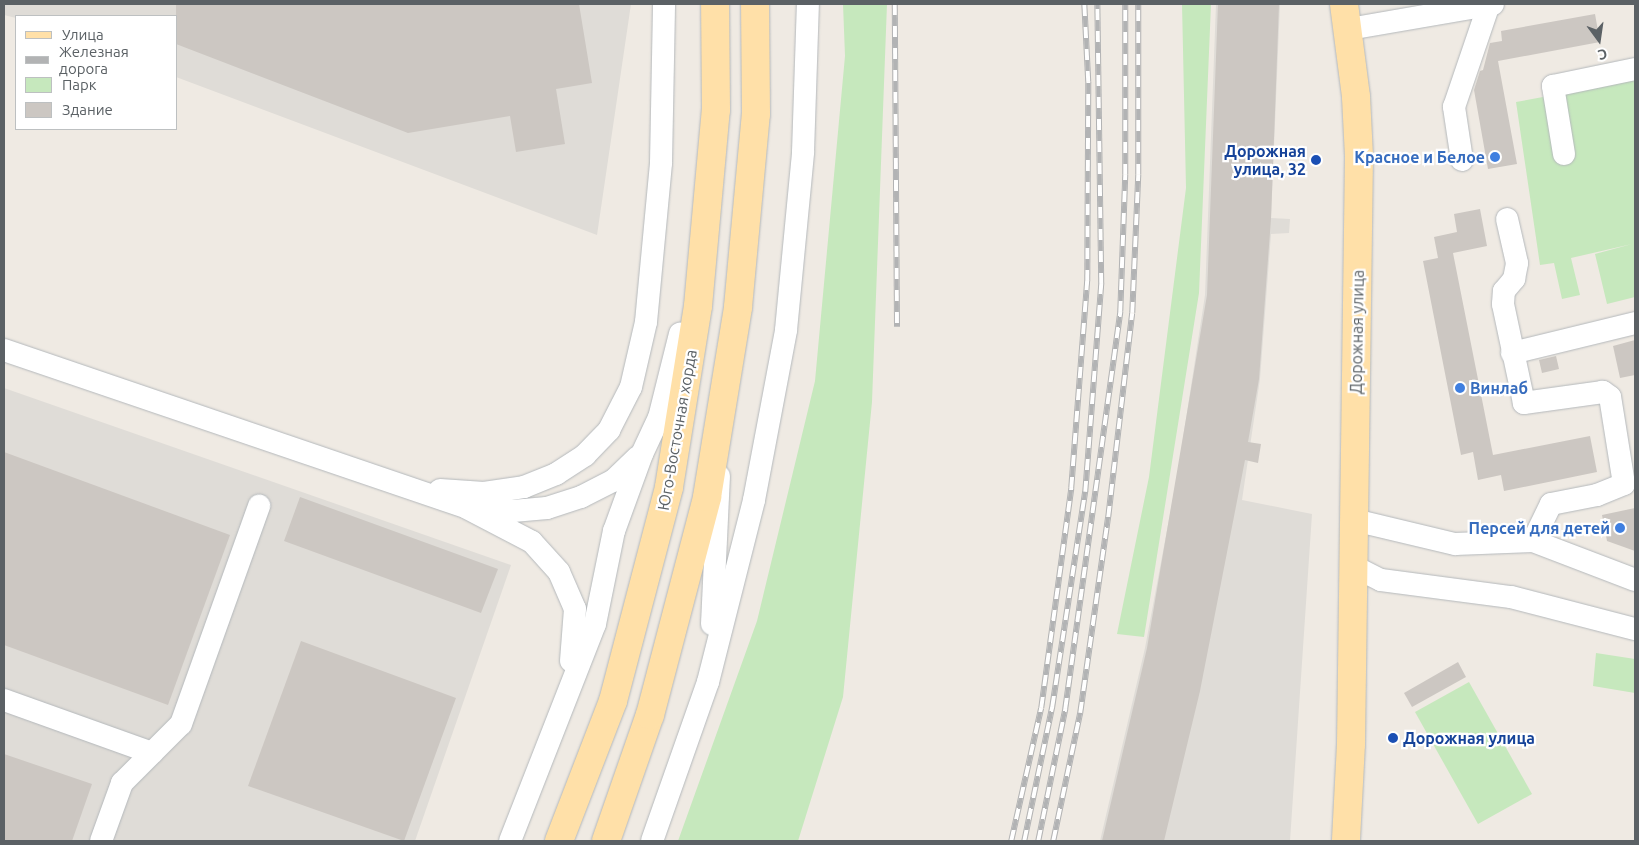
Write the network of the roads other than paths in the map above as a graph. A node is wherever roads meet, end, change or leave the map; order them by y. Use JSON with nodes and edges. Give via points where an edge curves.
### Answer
{"nodes":[{"id":1,"x":664,"y":4,"type":"edge"},
{"id":2,"x":715,"y":4,"type":"edge"},
{"id":3,"x":755,"y":4,"type":"edge"},
{"id":4,"x":808,"y":4,"type":"edge"},
{"id":5,"x":1491,"y":4,"type":"edge"},
{"id":6,"x":1446,"y":8,"type":"edge"},
{"id":7,"x":1347,"y":16,"type":"edge"},
{"id":8,"x":1635,"y":69,"type":"edge"},
{"id":9,"x":716,"y":110,"type":"junction"},
{"id":10,"x":1564,"y":154,"type":"dead end"},
{"id":11,"x":1462,"y":160,"type":"dead end"},
{"id":12,"x":1506,"y":219,"type":"dead end"},
{"id":13,"x":1635,"y":323,"type":"edge"},
{"id":14,"x":4,"y":350,"type":"edge"},
{"id":15,"x":1512,"y":353,"type":"junction"},
{"id":16,"x":720,"y":419,"type":"junction"},
{"id":17,"x":642,"y":454,"type":"junction"},
{"id":18,"x":395,"y":483,"type":"junction"},
{"id":19,"x":259,"y":506,"type":"dead end"},
{"id":20,"x":467,"y":508,"type":"junction"},
{"id":21,"x":1354,"y":520,"type":"junction"},
{"id":22,"x":1533,"y":541,"type":"junction"},
{"id":23,"x":1353,"y":566,"type":"junction"},
{"id":24,"x":1635,"y":580,"type":"edge"},
{"id":25,"x":1635,"y":629,"type":"edge"},
{"id":26,"x":708,"y":682,"type":"junction"},
{"id":27,"x":4,"y":700,"type":"edge"},
{"id":28,"x":559,"y":713,"type":"junction"},
{"id":29,"x":152,"y":753,"type":"junction"},
{"id":30,"x":101,"y":841,"type":"edge"},
{"id":31,"x":510,"y":841,"type":"edge"},
{"id":32,"x":560,"y":841,"type":"edge"},
{"id":33,"x":606,"y":841,"type":"edge"},
{"id":34,"x":652,"y":841,"type":"edge"},
{"id":35,"x":1346,"y":841,"type":"edge"}],
"edges":[{"from":1,"to":18,"type":"street","via":[[661,163],[646,322],[631,387],[609,430],[585,455],[556,474],[524,487],[484,493]]},
{"from":2,"to":9,"type":"main road","name":"Юго-Восточная хорда"},
{"from":3,"to":16,"type":"main road","via":[[756,114],[738,307]]},
{"from":4,"to":26,"type":"street","via":[[803,152],[786,330],[754,500]]},
{"from":5,"to":6,"type":"street"},
{"from":5,"to":11,"type":"street","via":[[1454,107]]},
{"from":6,"to":7,"type":"street"},
{"from":7,"to":21,"type":"main road","name":"Дорожная улица","via":[[1359,156]]},
{"from":8,"to":10,"type":"street","via":[[1552,86]]},
{"from":9,"to":17,"type":"street","via":[[675,362],[659,418]]},
{"from":9,"to":32,"type":"main road","name":"Юго-Восточная хорда","via":[[698,306],[669,487],[613,702]]},
{"from":12,"to":15,"type":"street","via":[[1518,263],[1514,280],[1504,291],[1503,304]]},
{"from":13,"to":15,"type":"street"},
{"from":14,"to":18,"type":"street"},
{"from":15,"to":22,"type":"street","via":[[1524,403],[1603,392],[1610,397],[1624,484],[1597,495],[1551,504]]},
{"from":16,"to":26,"type":"street","via":[[718,541]]},
{"from":16,"to":33,"type":"main road","via":[[707,497],[650,715]]},
{"from":17,"to":20,"type":"street","via":[[613,481],[581,497],[547,508],[513,511]]},
{"from":17,"to":28,"type":"street","via":[[614,531],[594,624]]},
{"from":18,"to":20,"type":"street"},
{"from":19,"to":29,"type":"street","via":[[181,724]]},
{"from":20,"to":28,"type":"street","via":[[532,542],[559,572],[575,609],[575,644]]},
{"from":21,"to":22,"type":"street","via":[[1455,544]]},
{"from":21,"to":23,"type":"main road","name":"Дорожная улица"},
{"from":22,"to":24,"type":"street"},
{"from":23,"to":25,"type":"street","via":[[1381,580],[1511,596]]},
{"from":23,"to":35,"type":"main road","name":"Дорожная улица"},
{"from":26,"to":34,"type":"street"},
{"from":27,"to":29,"type":"street"},
{"from":28,"to":31,"type":"street"},
{"from":29,"to":30,"type":"street","via":[[122,782]]}]}
